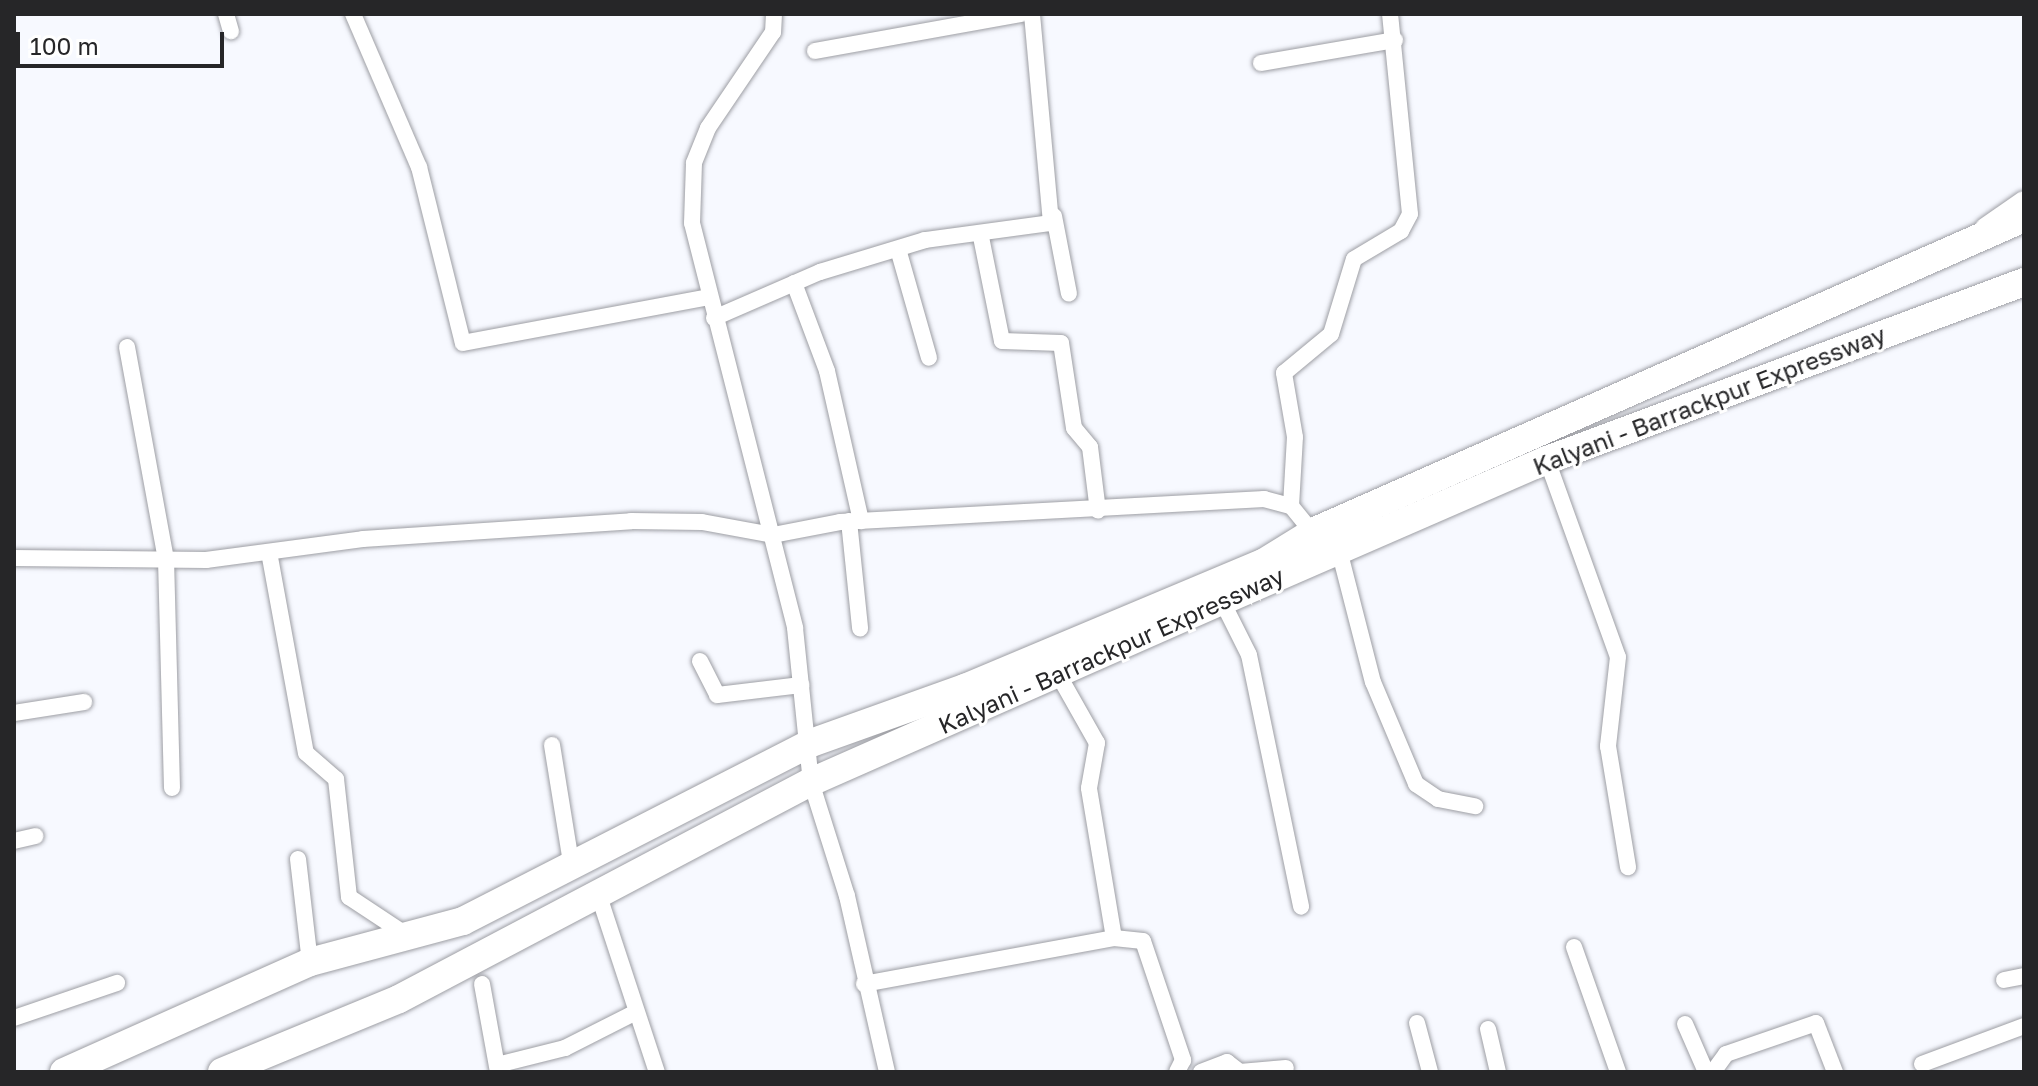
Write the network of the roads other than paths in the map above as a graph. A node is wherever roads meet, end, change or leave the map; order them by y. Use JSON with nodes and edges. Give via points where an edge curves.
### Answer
{"nodes":[{"id":1,"x":226,"y":14,"type":"edge"},
{"id":2,"x":353,"y":14,"type":"edge"},
{"id":3,"x":774,"y":14,"type":"edge"},
{"id":4,"x":1021,"y":14,"type":"edge"},
{"id":5,"x":1032,"y":14,"type":"edge"},
{"id":6,"x":1390,"y":14,"type":"edge"},
{"id":7,"x":231,"y":31,"type":"dead end"},
{"id":8,"x":1395,"y":40,"type":"junction"},
{"id":9,"x":815,"y":51,"type":"dead end"},
{"id":10,"x":1261,"y":63,"type":"dead end"},
{"id":11,"x":2024,"y":201,"type":"edge"},
{"id":12,"x":1054,"y":216,"type":"junction"},
{"id":13,"x":2024,"y":218,"type":"edge"},
{"id":14,"x":981,"y":237,"type":"junction"},
{"id":15,"x":898,"y":249,"type":"junction"},
{"id":16,"x":1961,"y":249,"type":"junction"},
{"id":17,"x":794,"y":283,"type":"junction"},
{"id":18,"x":2024,"y":284,"type":"edge"},
{"id":19,"x":1069,"y":294,"type":"dead end"},
{"id":20,"x":709,"y":297,"type":"junction"},
{"id":21,"x":714,"y":318,"type":"junction"},
{"id":22,"x":127,"y":347,"type":"dead end"},
{"id":23,"x":929,"y":358,"type":"dead end"},
{"id":24,"x":1547,"y":460,"type":"junction"},
{"id":25,"x":1291,"y":506,"type":"junction"},
{"id":26,"x":1098,"y":511,"type":"junction"},
{"id":27,"x":855,"y":521,"type":"junction"},
{"id":28,"x":773,"y":535,"type":"junction"},
{"id":29,"x":1326,"y":546,"type":"junction"},
{"id":30,"x":269,"y":552,"type":"junction"},
{"id":31,"x":14,"y":558,"type":"edge"},
{"id":32,"x":166,"y":559,"type":"junction"},
{"id":33,"x":1222,"y":601,"type":"junction"},
{"id":34,"x":860,"y":628,"type":"dead end"},
{"id":35,"x":700,"y":661,"type":"dead end"},
{"id":36,"x":1058,"y":674,"type":"junction"},
{"id":37,"x":801,"y":685,"type":"junction"},
{"id":38,"x":84,"y":702,"type":"dead end"},
{"id":39,"x":14,"y":713,"type":"edge"},
{"id":40,"x":811,"y":743,"type":"junction"},
{"id":41,"x":552,"y":745,"type":"dead end"},
{"id":42,"x":811,"y":782,"type":"junction"},
{"id":43,"x":172,"y":788,"type":"dead end"},
{"id":44,"x":1475,"y":806,"type":"dead end"},
{"id":45,"x":35,"y":836,"type":"dead end"},
{"id":46,"x":14,"y":841,"type":"edge"},
{"id":47,"x":298,"y":859,"type":"dead end"},
{"id":48,"x":571,"y":862,"type":"junction"},
{"id":49,"x":1628,"y":867,"type":"dead end"},
{"id":50,"x":598,"y":893,"type":"junction"},
{"id":51,"x":1301,"y":907,"type":"dead end"},
{"id":52,"x":409,"y":937,"type":"junction"},
{"id":53,"x":1114,"y":938,"type":"junction"},
{"id":54,"x":1574,"y":947,"type":"dead end"},
{"id":55,"x":310,"y":962,"type":"junction"},
{"id":56,"x":2024,"y":976,"type":"edge"},
{"id":57,"x":2004,"y":980,"type":"dead end"},
{"id":58,"x":117,"y":983,"type":"dead end"},
{"id":59,"x":482,"y":984,"type":"dead end"},
{"id":60,"x":864,"y":984,"type":"junction"},
{"id":61,"x":636,"y":1012,"type":"junction"},
{"id":62,"x":14,"y":1018,"type":"edge"},
{"id":63,"x":1417,"y":1023,"type":"dead end"},
{"id":64,"x":1685,"y":1024,"type":"dead end"},
{"id":65,"x":2024,"y":1026,"type":"edge"},
{"id":66,"x":1488,"y":1029,"type":"dead end"},
{"id":67,"x":1922,"y":1064,"type":"dead end"},
{"id":68,"x":497,"y":1068,"type":"edge"},
{"id":69,"x":1184,"y":1068,"type":"edge"},
{"id":70,"x":1286,"y":1068,"type":"dead end"},
{"id":71,"x":64,"y":1072,"type":"edge"},
{"id":72,"x":222,"y":1072,"type":"edge"},
{"id":73,"x":657,"y":1072,"type":"edge"},
{"id":74,"x":887,"y":1072,"type":"edge"},
{"id":75,"x":1201,"y":1072,"type":"edge"},
{"id":76,"x":1430,"y":1072,"type":"edge"},
{"id":77,"x":1498,"y":1072,"type":"edge"},
{"id":78,"x":1618,"y":1072,"type":"edge"},
{"id":79,"x":1706,"y":1072,"type":"edge"},
{"id":80,"x":1713,"y":1072,"type":"edge"},
{"id":81,"x":1835,"y":1072,"type":"edge"}],
"edges":[{"from":1,"to":7,"type":"street"},
{"from":2,"to":20,"type":"street","via":[[419,167],[463,343]]},
{"from":3,"to":20,"type":"street","via":[[773,32],[708,128],[694,163],[692,223]]},
{"from":4,"to":9,"type":"street"},
{"from":5,"to":12,"type":"street"},
{"from":6,"to":8,"type":"street"},
{"from":8,"to":10,"type":"street"},
{"from":8,"to":25,"type":"street","via":[[1410,214],[1401,231],[1354,259],[1331,334],[1284,373],[1295,437]]},
{"from":11,"to":16,"type":"street"},
{"from":12,"to":14,"type":"street","via":[[1048,224]]},
{"from":12,"to":19,"type":"street"},
{"from":13,"to":16,"type":"highway"},
{"from":14,"to":15,"type":"street","via":[[933,238]]},
{"from":14,"to":26,"type":"street","via":[[1002,341],[1061,343],[1074,428],[1090,447]]},
{"from":15,"to":17,"type":"street"},
{"from":15,"to":23,"type":"street"},
{"from":16,"to":29,"type":"highway"},
{"from":17,"to":21,"type":"street"},
{"from":17,"to":27,"type":"street","via":[[827,371]]},
{"from":18,"to":24,"type":"highway","name":"Kalyani - Barrackpur Expressway"},
{"from":20,"to":21,"type":"street"},
{"from":21,"to":28,"type":"street"},
{"from":22,"to":32,"type":"street"},
{"from":24,"to":29,"type":"highway","name":"Kalyani - Barrackpur Expressway"},
{"from":24,"to":49,"type":"street","via":[[1618,657],[1608,746]]},
{"from":25,"to":26,"type":"street","via":[[1264,499]]},
{"from":25,"to":29,"type":"street"},
{"from":26,"to":27,"type":"street"},
{"from":27,"to":28,"type":"street"},
{"from":27,"to":34,"type":"street"},
{"from":28,"to":30,"type":"street","via":[[702,522],[631,521]]},
{"from":28,"to":37,"type":"street"},
{"from":29,"to":33,"type":"highway","name":"Kalyani - Barrackpur Expressway"},
{"from":29,"to":40,"type":"highway","via":[[1263,563],[965,688]]},
{"from":29,"to":44,"type":"street","via":[[1373,682],[1416,784],[1438,799]]},
{"from":30,"to":32,"type":"street"},
{"from":30,"to":52,"type":"street","via":[[306,753],[336,779],[349,897]]},
{"from":31,"to":32,"type":"street"},
{"from":32,"to":43,"type":"street"},
{"from":33,"to":36,"type":"highway","name":"Kalyani - Barrackpur Expressway"},
{"from":33,"to":51,"type":"street","via":[[1249,655]]},
{"from":35,"to":37,"type":"street","via":[[717,695]]},
{"from":36,"to":42,"type":"highway","name":"Kalyani - Barrackpur Expressway"},
{"from":36,"to":53,"type":"street","via":[[1097,743],[1089,788]]},
{"from":37,"to":40,"type":"street"},
{"from":38,"to":39,"type":"street"},
{"from":40,"to":42,"type":"street"},
{"from":40,"to":48,"type":"highway"},
{"from":41,"to":48,"type":"street"},
{"from":42,"to":50,"type":"highway","name":"Kalyani - Barrackpur Expressway"},
{"from":42,"to":60,"type":"street","via":[[847,896]]},
{"from":45,"to":46,"type":"street"},
{"from":47,"to":55,"type":"street"},
{"from":48,"to":52,"type":"highway","via":[[463,921]]},
{"from":50,"to":61,"type":"street"},
{"from":50,"to":72,"type":"highway","name":"Kalyani - Barrackpur Expressway","via":[[399,999]]},
{"from":52,"to":55,"type":"highway"},
{"from":53,"to":60,"type":"street"},
{"from":53,"to":69,"type":"street","via":[[1143,941]]},
{"from":54,"to":78,"type":"street"},
{"from":55,"to":71,"type":"highway"},
{"from":56,"to":57,"type":"street"},
{"from":58,"to":62,"type":"street"},
{"from":59,"to":68,"type":"street"},
{"from":60,"to":74,"type":"street"},
{"from":61,"to":68,"type":"street","via":[[565,1048]]},
{"from":61,"to":73,"type":"street"},
{"from":63,"to":76,"type":"street"},
{"from":64,"to":79,"type":"street"},
{"from":65,"to":67,"type":"street"},
{"from":66,"to":77,"type":"street"},
{"from":70,"to":75,"type":"street","via":[[1240,1072],[1227,1062]]},
{"from":80,"to":81,"type":"street","via":[[1726,1054],[1816,1023]]}]}
